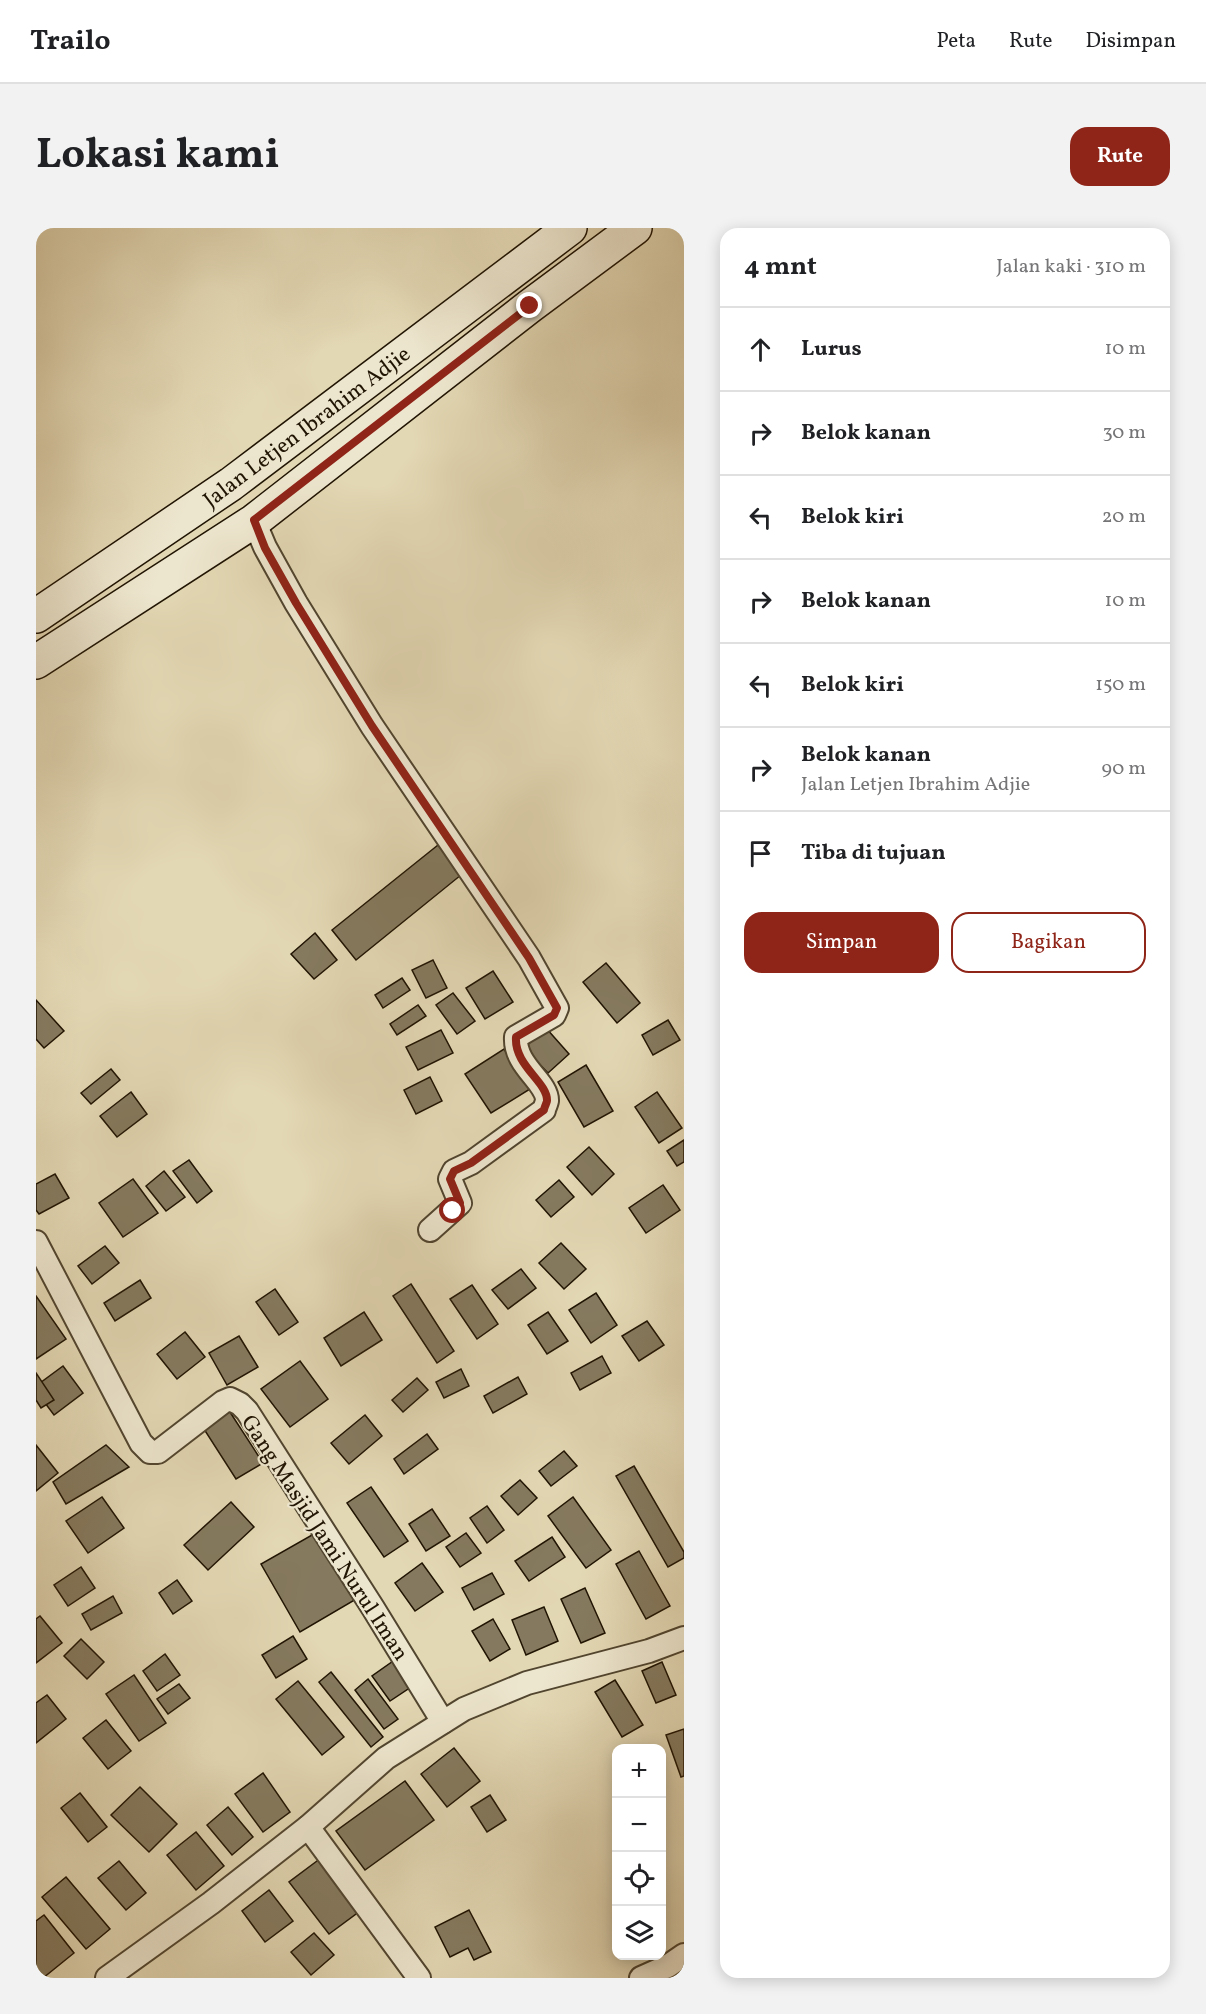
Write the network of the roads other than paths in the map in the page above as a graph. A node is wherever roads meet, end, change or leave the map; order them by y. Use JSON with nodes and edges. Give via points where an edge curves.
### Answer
{"nodes":[{"id":1,"x":570,"y":228,"type":"edge"},
{"id":2,"x":635,"y":228,"type":"edge"},
{"id":3,"x":254,"y":520,"type":"junction"},
{"id":4,"x":36,"y":616,"type":"edge"},
{"id":5,"x":36,"y":662,"type":"edge"},
{"id":6,"x":430,"y":1230,"type":"dead end"},
{"id":7,"x":36,"y":1242,"type":"edge"},
{"id":8,"x":684,"y":1638,"type":"edge"},
{"id":9,"x":443,"y":1722,"type":"junction"},
{"id":10,"x":308,"y":1827,"type":"junction"},
{"id":11,"x":684,"y":1955,"type":"edge"},
{"id":12,"x":106,"y":1978,"type":"edge"},
{"id":13,"x":419,"y":1978,"type":"edge"},
{"id":14,"x":641,"y":1978,"type":"edge"}],
"edges":[{"from":1,"to":4,"type":"street","name":"Jalan Letjen Ibrahim Adjie","via":[[231,484]]},
{"from":2,"to":3,"type":"street","name":"Jalan Letjen Ibrahim Adjie"},
{"from":3,"to":5,"type":"street","name":"Jalan Letjen Ibrahim Adjie"},
{"from":3,"to":6,"type":"street","via":[[296,603],[372,726],[529,958],[557,1008],[554,1015],[516,1037],[519,1055],[545,1092],[544,1110],[454,1171],[450,1179],[460,1203]]},
{"from":7,"to":9,"type":"street","name":"Gang Masjid Jami Nurul Iman","via":[[141,1443],[150,1452],[158,1452],[230,1399],[247,1411]]},
{"from":8,"to":9,"type":"street","via":[[527,1683]]},
{"from":9,"to":10,"type":"street","via":[[386,1758]]},
{"from":10,"to":12,"type":"street"},
{"from":10,"to":13,"type":"street"},
{"from":11,"to":14,"type":"street"}]}
